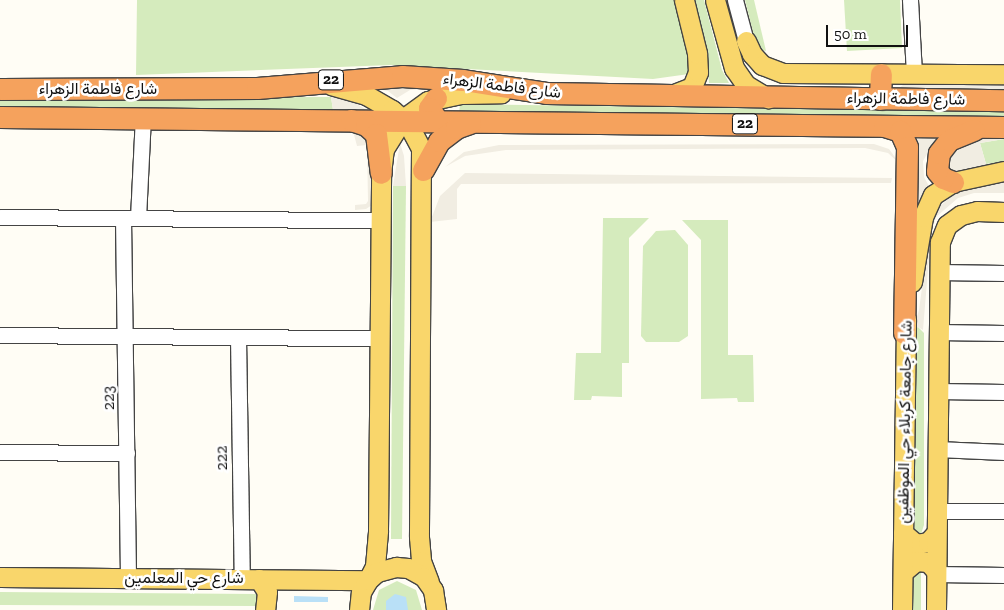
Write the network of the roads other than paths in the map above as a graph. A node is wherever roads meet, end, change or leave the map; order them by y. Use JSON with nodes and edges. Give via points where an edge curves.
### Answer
{"nodes":[{"id":1,"x":684,"y":0,"type":"edge"},
{"id":2,"x":714,"y":0,"type":"edge"},
{"id":3,"x":735,"y":0,"type":"edge"},
{"id":4,"x":910,"y":0,"type":"edge"},
{"id":5,"x":746,"y":41,"type":"joint"},
{"id":6,"x":914,"y":73,"type":"junction"},
{"id":7,"x":881,"y":74,"type":"junction"},
{"id":8,"x":1004,"y":74,"type":"edge"},
{"id":9,"x":307,"y":83,"type":"junction"},
{"id":10,"x":0,"y":89,"type":"edge"},
{"id":11,"x":546,"y":93,"type":"junction"},
{"id":12,"x":660,"y":97,"type":"junction"},
{"id":13,"x":436,"y":98,"type":"junction"},
{"id":14,"x":769,"y":98,"type":"junction"},
{"id":15,"x":880,"y":99,"type":"junction"},
{"id":16,"x":1004,"y":100,"type":"edge"},
{"id":17,"x":0,"y":117,"type":"edge"},
{"id":18,"x":143,"y":117,"type":"junction"},
{"id":19,"x":344,"y":119,"type":"junction"},
{"id":20,"x":403,"y":119,"type":"junction"},
{"id":21,"x":437,"y":120,"type":"junction"},
{"id":22,"x":487,"y":121,"type":"junction"},
{"id":23,"x":879,"y":125,"type":"junction"},
{"id":24,"x":996,"y":127,"type":"edge"},
{"id":25,"x":389,"y":139,"type":"junction"},
{"id":26,"x":420,"y":146,"type":"junction"},
{"id":27,"x":423,"y":170,"type":"junction"},
{"id":28,"x":1004,"y":171,"type":"edge"},
{"id":29,"x":381,"y":173,"type":"junction"},
{"id":30,"x":953,"y":182,"type":"junction"},
{"id":31,"x":1004,"y":212,"type":"edge"},
{"id":32,"x":0,"y":217,"type":"edge"},
{"id":33,"x":131,"y":218,"type":"junction"},
{"id":34,"x":381,"y":220,"type":"junction"},
{"id":35,"x":938,"y":272,"type":"junction"},
{"id":36,"x":1004,"y":273,"type":"edge"},
{"id":37,"x":937,"y":332,"type":"junction"},
{"id":38,"x":904,"y":333,"type":"junction"},
{"id":39,"x":1004,"y":333,"type":"edge"},
{"id":40,"x":0,"y":335,"type":"edge"},
{"id":41,"x":125,"y":336,"type":"junction"},
{"id":42,"x":238,"y":337,"type":"junction"},
{"id":43,"x":381,"y":338,"type":"junction"},
{"id":44,"x":937,"y":390,"type":"junction"},
{"id":45,"x":1004,"y":392,"type":"edge"},
{"id":46,"x":937,"y":449,"type":"junction"},
{"id":47,"x":0,"y":452,"type":"edge"},
{"id":48,"x":1004,"y":452,"type":"edge"},
{"id":49,"x":128,"y":453,"type":"junction"},
{"id":50,"x":936,"y":510,"type":"junction"},
{"id":51,"x":1004,"y":511,"type":"edge"},
{"id":52,"x":902,"y":533,"type":"junction"},
{"id":53,"x":936,"y":533,"type":"junction"},
{"id":54,"x":903,"y":572,"type":"junction"},
{"id":55,"x":936,"y":572,"type":"junction"},
{"id":56,"x":1004,"y":575,"type":"edge"},
{"id":57,"x":0,"y":577,"type":"edge"},
{"id":58,"x":128,"y":578,"type":"junction"},
{"id":59,"x":250,"y":579,"type":"junction"},
{"id":60,"x":368,"y":580,"type":"junction"},
{"id":61,"x":429,"y":582,"type":"junction"},
{"id":62,"x":265,"y":610,"type":"edge"},
{"id":63,"x":359,"y":610,"type":"edge"},
{"id":64,"x":436,"y":610,"type":"edge"},
{"id":65,"x":902,"y":610,"type":"edge"},
{"id":66,"x":936,"y":610,"type":"edge"}],
"edges":[{"from":1,"to":12,"type":"main road","via":[[697,53],[698,72],[692,87]]},
{"from":2,"to":14,"type":"main road","via":[[728,53],[743,81]]},
{"from":3,"to":5,"type":"street"},
{"from":4,"to":6,"type":"street"},
{"from":5,"to":7,"type":"main road","via":[[756,60],[775,72]]},
{"from":6,"to":7,"type":"main road"},
{"from":6,"to":8,"type":"main road"},
{"from":7,"to":15,"type":"highway"},
{"from":9,"to":10,"type":"highway","name":"شارع فاطمة الزهراء","number":"22","via":[[257,88]]},
{"from":9,"to":11,"type":"highway","name":"شارع فاطمة الزهراء","number":"22","via":[[361,77],[420,76]]},
{"from":9,"to":20,"type":"main road","via":[[352,90],[379,102]]},
{"from":11,"to":12,"type":"highway","name":"شارع فاطمة الزهراء","number":"22"},
{"from":11,"to":13,"type":"main road","via":[[477,92]]},
{"from":12,"to":14,"type":"highway","name":"شارع فاطمة الزهراء","number":"22"},
{"from":13,"to":20,"type":"main road"},
{"from":13,"to":21,"type":"highway","via":[[429,108]]},
{"from":14,"to":15,"type":"highway","name":"شارع فاطمة الزهراء","number":"22"},
{"from":15,"to":16,"type":"highway","name":"شارع فاطمة الزهراء","number":"22"},
{"from":17,"to":18,"type":"highway","name":"شارع فاطمة الزهراء","number":"22"},
{"from":18,"to":19,"type":"highway","name":"شارع فاطمة الزهراء","number":"22"},
{"from":18,"to":33,"type":"street","name":"223"},
{"from":19,"to":20,"type":"highway","name":"شارع فاطمة الزهراء","number":"22"},
{"from":19,"to":29,"type":"highway","via":[[361,122],[374,132],[380,146]]},
{"from":20,"to":21,"type":"highway","name":"شارع فاطمة الزهراء","number":"22"},
{"from":20,"to":25,"type":"main road"},
{"from":20,"to":26,"type":"main road"},
{"from":21,"to":22,"type":"highway","name":"شارع فاطمة الزهراء","number":"22"},
{"from":22,"to":23,"type":"highway","name":"شارع فاطمة الزهراء","number":"22"},
{"from":22,"to":27,"type":"highway","via":[[464,125],[443,137],[432,150]]},
{"from":23,"to":24,"type":"highway","name":"شارع فاطمة الزهراء","number":"22"},
{"from":23,"to":38,"type":"highway","via":[[900,132],[907,147]]},
{"from":24,"to":30,"type":"highway","via":[[952,139],[940,150],[937,171]]},
{"from":25,"to":26,"type":"main road","via":[[404,132],[413,135]]},
{"from":25,"to":29,"type":"main road"},
{"from":26,"to":27,"type":"main road"},
{"from":27,"to":61,"type":"main road","via":[[419,538],[420,561]]},
{"from":28,"to":30,"type":"main road","name":"شارع جامعة كربلاء حي الموظفين"},
{"from":29,"to":34,"type":"main road"},
{"from":30,"to":38,"type":"main road","name":"شارع جامعة كربلاء حي الموظفين","via":[[933,195],[923,217]]},
{"from":31,"to":35,"type":"main road","name":"شارع جامعة كربلاء حي الموظفين","via":[[977,212],[957,218],[944,229]]},
{"from":32,"to":33,"type":"street"},
{"from":33,"to":34,"type":"street"},
{"from":33,"to":41,"type":"street","name":"223"},
{"from":34,"to":43,"type":"main road"},
{"from":35,"to":36,"type":"street"},
{"from":35,"to":37,"type":"main road","name":"شارع جامعة كربلاء حي الموظفين"},
{"from":37,"to":39,"type":"street"},
{"from":37,"to":44,"type":"main road","name":"شارع جامعة كربلاء حي الموظفين"},
{"from":38,"to":52,"type":"main road","name":"شارع جامعة كربلاء حي الموظفين"},
{"from":40,"to":41,"type":"street"},
{"from":41,"to":42,"type":"street"},
{"from":41,"to":49,"type":"street","name":"223"},
{"from":42,"to":43,"type":"street"},
{"from":42,"to":59,"type":"street","name":"222"},
{"from":43,"to":60,"type":"main road","via":[[378,530],[375,566]]},
{"from":44,"to":45,"type":"street"},
{"from":44,"to":46,"type":"main road","name":"شارع جامعة كربلاء حي الموظفين"},
{"from":46,"to":48,"type":"street"},
{"from":46,"to":50,"type":"main road","name":"شارع جامعة كربلاء حي الموظفين"},
{"from":47,"to":49,"type":"street"},
{"from":49,"to":58,"type":"street","name":"223"},
{"from":50,"to":51,"type":"street"},
{"from":50,"to":53,"type":"main road","name":"شارع جامعة كربلاء حي الموظفين"},
{"from":52,"to":53,"type":"main road","via":[[916,544],[928,542]]},
{"from":52,"to":54,"type":"main road","name":"شارع جامعة كربلاء حي الموظفين"},
{"from":53,"to":55,"type":"main road","name":"شارع جامعة كربلاء حي الموظفين"},
{"from":54,"to":55,"type":"main road","via":[[910,563],[922,560]]},
{"from":54,"to":65,"type":"main road","name":"شارع جامعة كربلاء حي الموظفين"},
{"from":55,"to":56,"type":"street"},
{"from":55,"to":66,"type":"main road","name":"شارع جامعة كربلاء حي الموظفين"},
{"from":57,"to":58,"type":"main road","name":"شارع حي المعلمين"},
{"from":58,"to":59,"type":"main road","name":"شارع حي المعلمين"},
{"from":59,"to":60,"type":"main road","name":"شارع حي المعلمين"},
{"from":59,"to":62,"type":"main road","via":[[268,592]]},
{"from":60,"to":61,"type":"main road","via":[[383,569],[402,567],[414,570]]},
{"from":60,"to":63,"type":"main road","via":[[361,592]]},
{"from":61,"to":64,"type":"main road","via":[[435,594]]}]}
